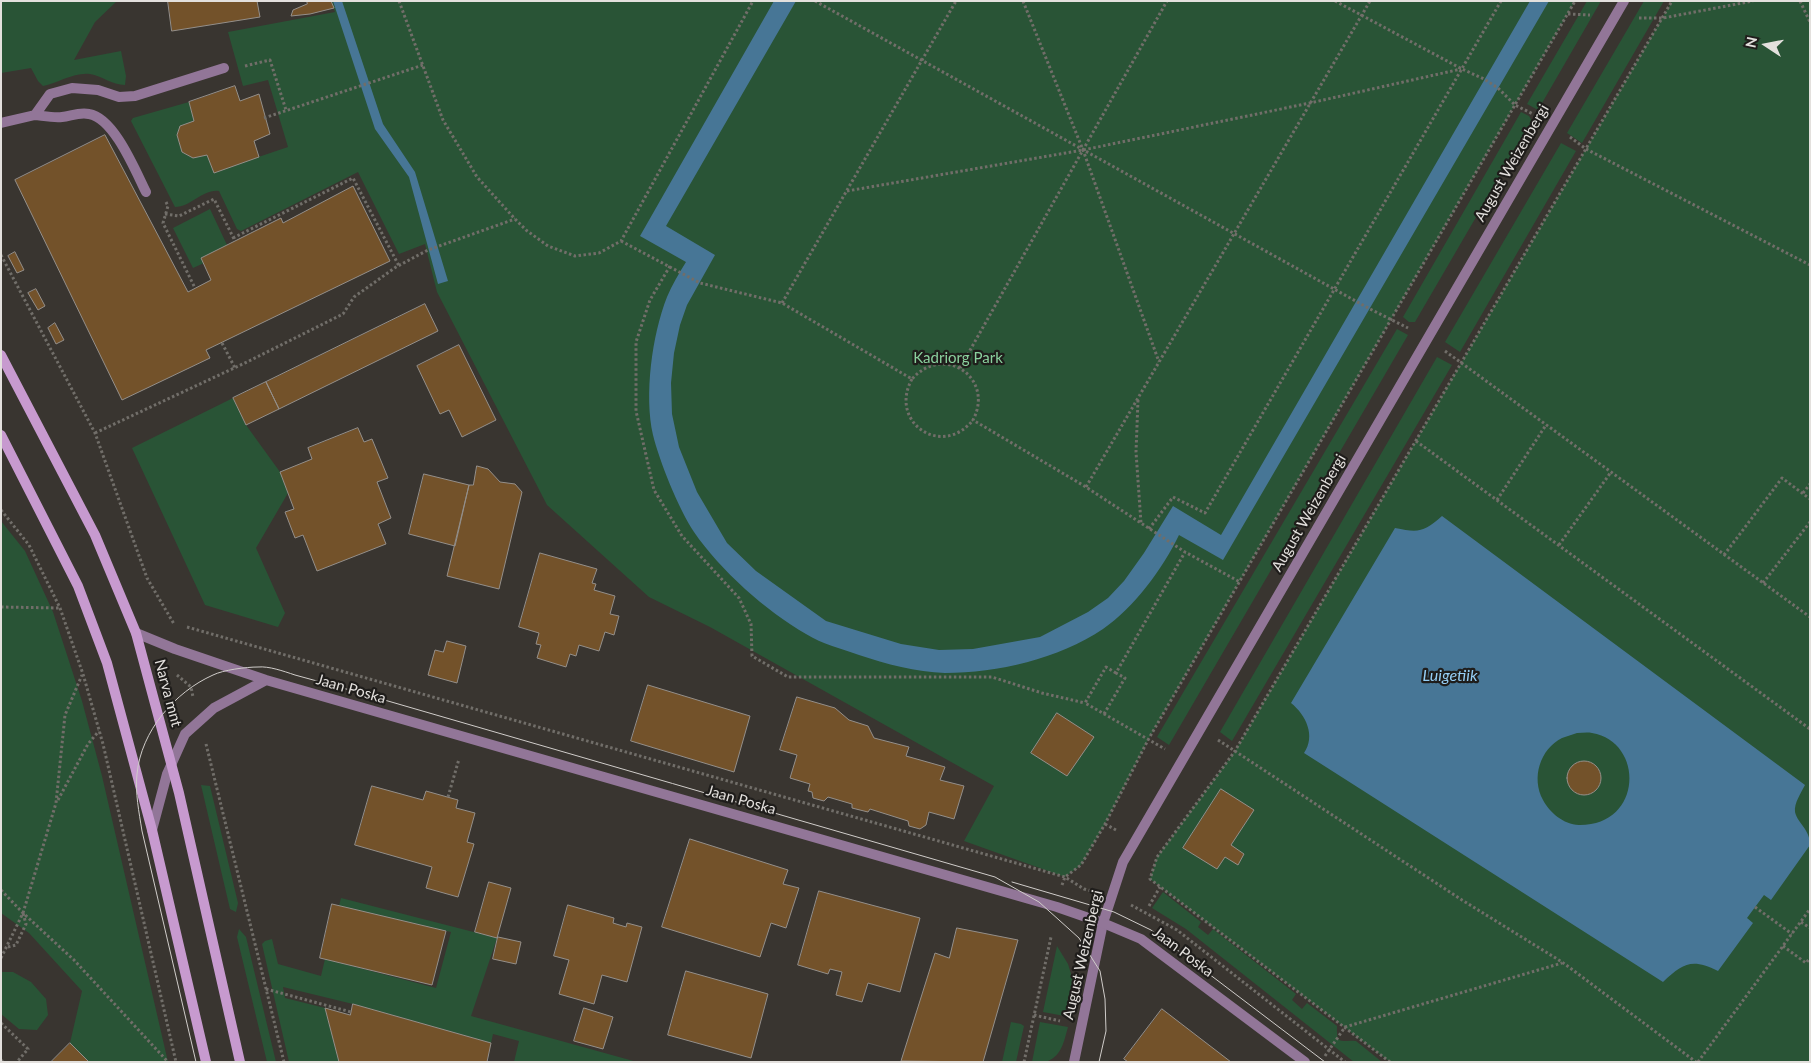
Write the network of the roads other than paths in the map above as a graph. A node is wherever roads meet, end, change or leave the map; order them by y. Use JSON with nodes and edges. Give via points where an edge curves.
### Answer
{"nodes":[{"id":1,"x":1624,"y":1,"type":"edge"},
{"id":2,"x":224,"y":68,"type":"road end"},
{"id":3,"x":35,"y":115,"type":"junction"},
{"id":4,"x":1,"y":123,"type":"edge"},
{"id":5,"x":146,"y":192,"type":"dead end"},
{"id":6,"x":1,"y":355,"type":"edge"},
{"id":7,"x":1,"y":435,"type":"edge"},
{"id":8,"x":136,"y":633,"type":"junction"},
{"id":9,"x":266,"y":680,"type":"junction"},
{"id":10,"x":171,"y":765,"type":"junction"},
{"id":11,"x":152,"y":830,"type":"junction"},
{"id":12,"x":1103,"y":923,"type":"junction"},
{"id":13,"x":206,"y":1062,"type":"edge"},
{"id":14,"x":240,"y":1062,"type":"edge"},
{"id":15,"x":1074,"y":1062,"type":"edge"},
{"id":16,"x":1305,"y":1062,"type":"edge"}],
"edges":[{"from":1,"to":12,"type":"street","name":"August Weizenbergi","via":[[1123,862]]},
{"from":2,"to":3,"type":"street","via":[[135,96],[119,97],[98,90],[72,88],[50,94]]},
{"from":3,"to":4,"type":"street"},
{"from":3,"to":5,"type":"street","via":[[61,117],[80,113],[102,118],[114,132]]},
{"from":6,"to":8,"type":"main road","name":"Narva mnt","via":[[95,535]]},
{"from":7,"to":11,"type":"main road","via":[[78,586],[107,663]]},
{"from":8,"to":9,"type":"street","name":"Jaan Poska"},
{"from":8,"to":10,"type":"main road","name":"Narva mnt"},
{"from":9,"to":10,"type":"street","via":[[214,708],[199,721],[185,734]]},
{"from":9,"to":12,"type":"street","name":"Jaan Poska","via":[[1048,904]]},
{"from":10,"to":11,"type":"street"},
{"from":10,"to":14,"type":"main road","name":"Narva mnt"},
{"from":11,"to":13,"type":"main road"},
{"from":12,"to":15,"type":"street","name":"August Weizenbergi"},
{"from":12,"to":16,"type":"street","name":"Jaan Poska","via":[[1141,939]]}]}
